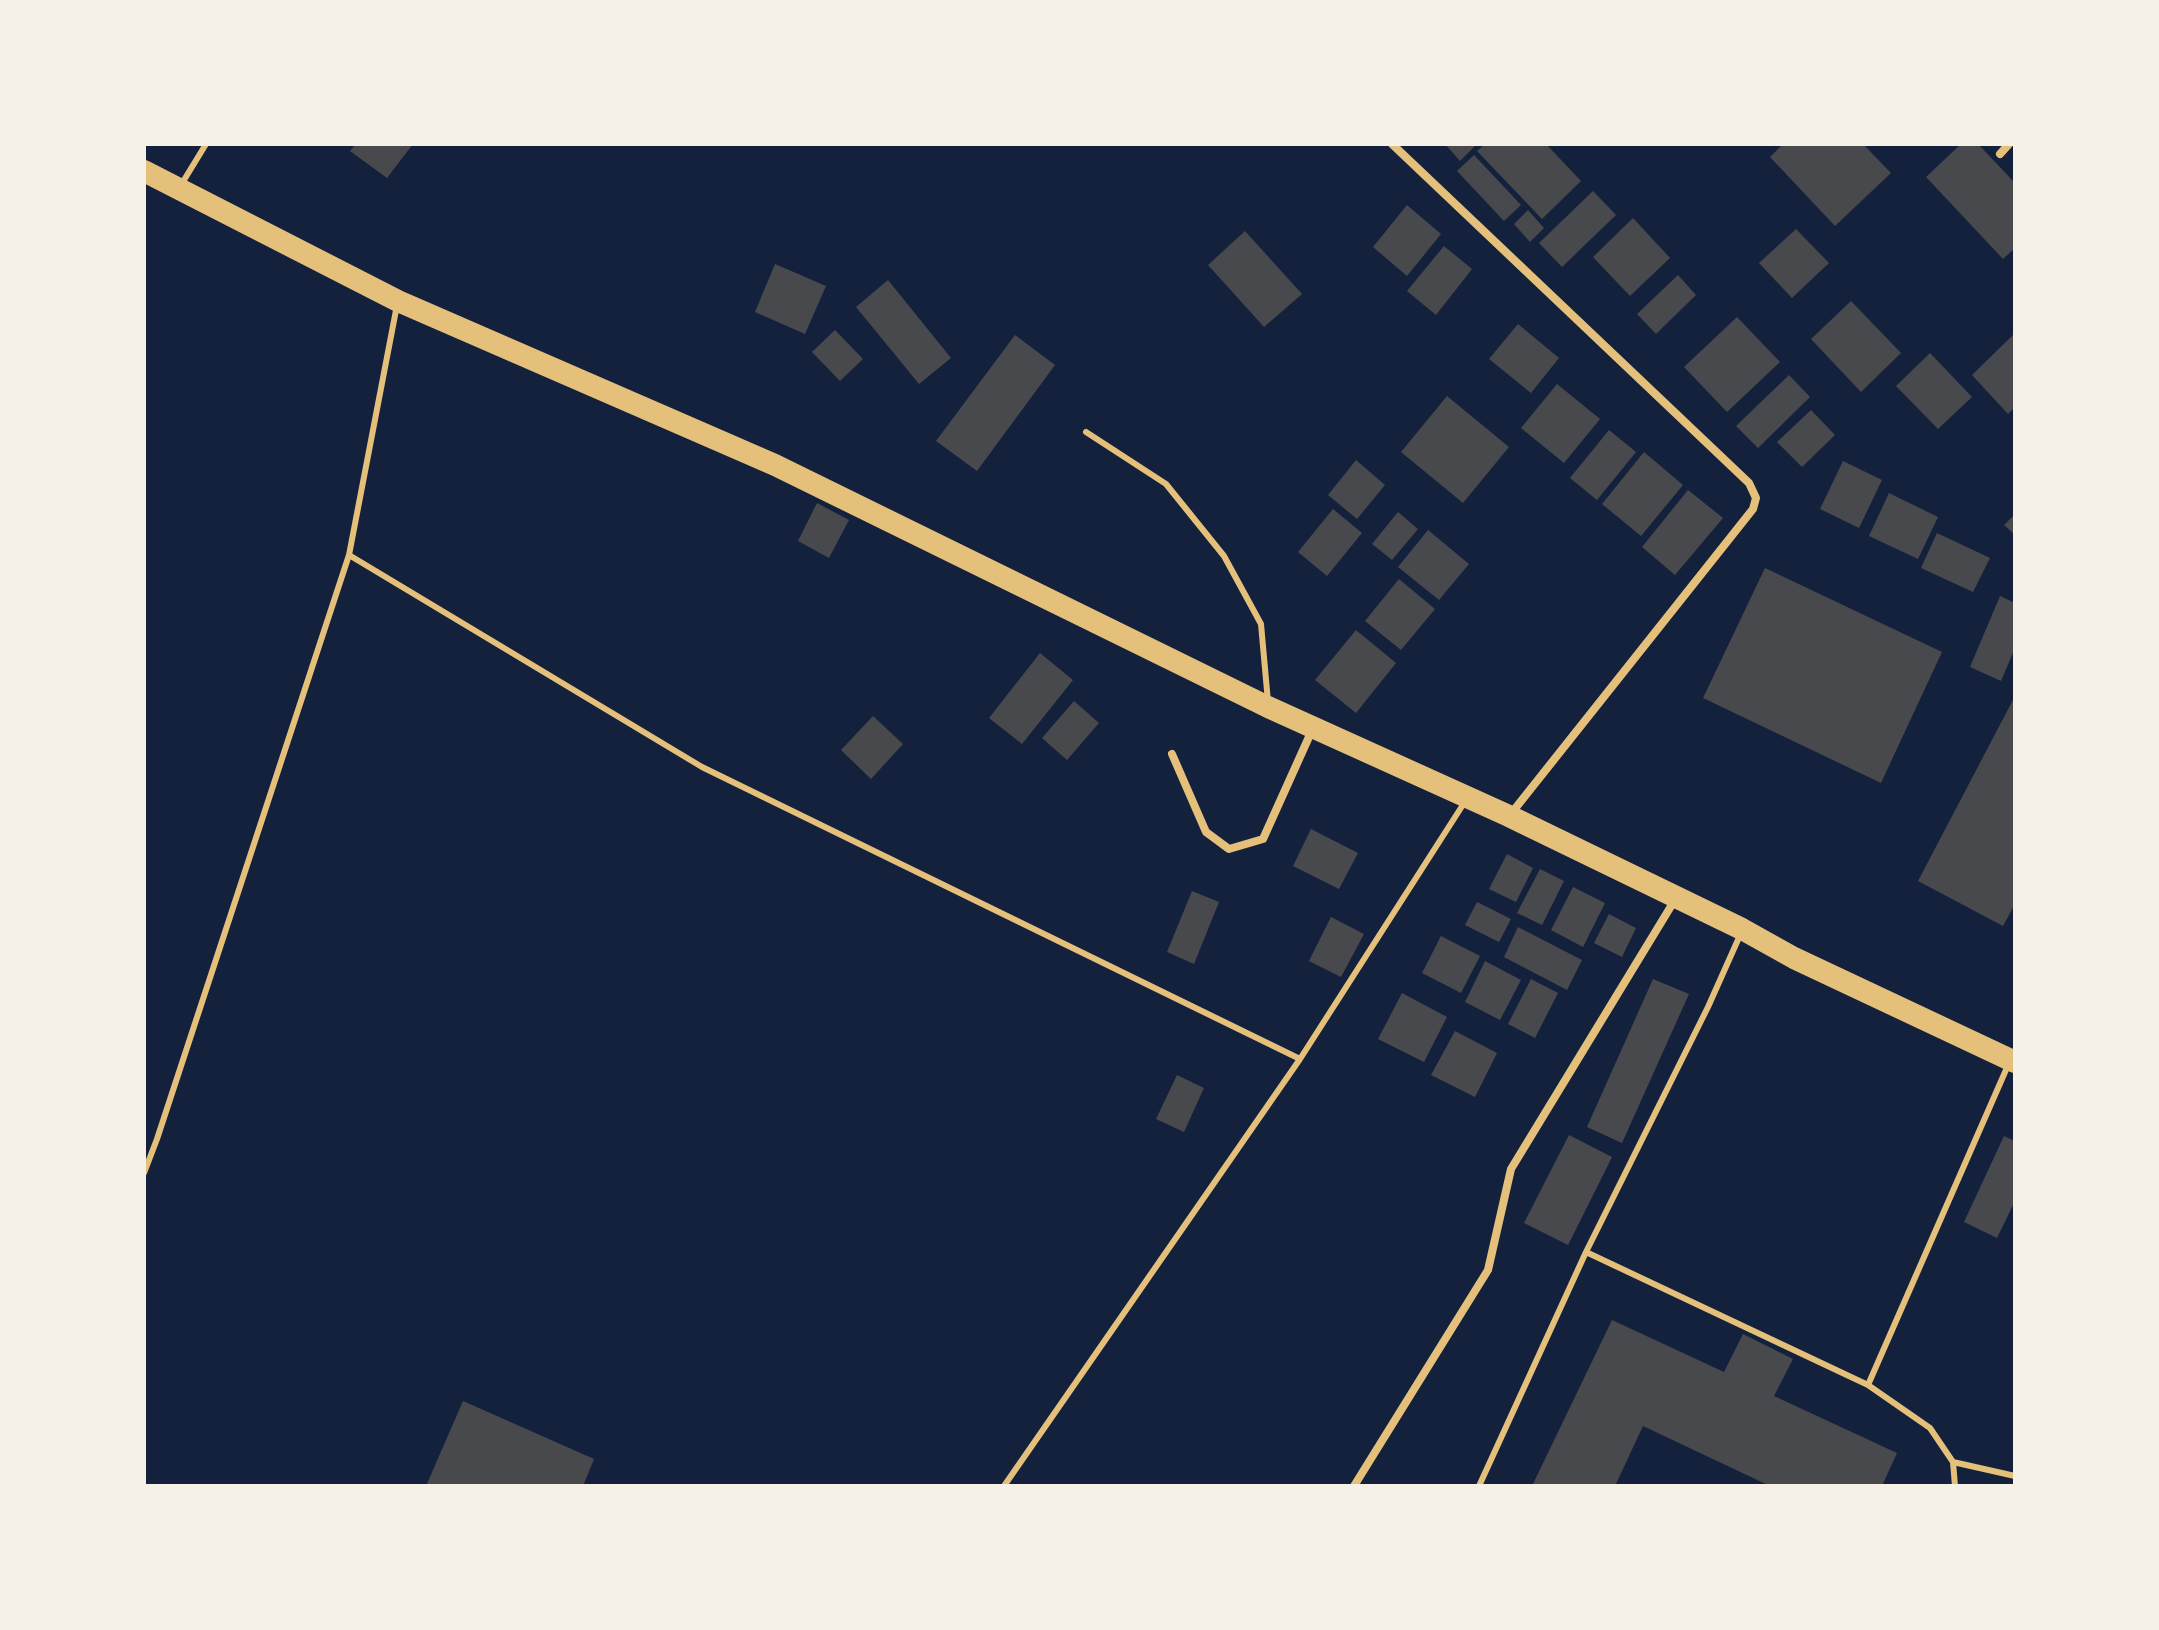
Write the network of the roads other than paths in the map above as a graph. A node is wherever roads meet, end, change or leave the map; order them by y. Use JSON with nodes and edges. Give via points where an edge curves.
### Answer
{"nodes":[{"id":1,"x":206,"y":144,"type":"edge"},
{"id":2,"x":1392,"y":144,"type":"edge"},
{"id":3,"x":2009,"y":144,"type":"edge"},
{"id":4,"x":2000,"y":154,"type":"dead end"},
{"id":5,"x":144,"y":171,"type":"edge"},
{"id":6,"x":179,"y":188,"type":"junction"},
{"id":7,"x":398,"y":301,"type":"junction"},
{"id":8,"x":1086,"y":432,"type":"dead end"},
{"id":9,"x":349,"y":555,"type":"junction"},
{"id":10,"x":1268,"y":707,"type":"junction"},
{"id":11,"x":1314,"y":727,"type":"junction"},
{"id":12,"x":1172,"y":754,"type":"dead end"},
{"id":13,"x":1467,"y":797,"type":"junction"},
{"id":14,"x":1509,"y":816,"type":"junction"},
{"id":15,"x":1676,"y":898,"type":"junction"},
{"id":16,"x":1742,"y":929,"type":"junction"},
{"id":17,"x":1300,"y":1059,"type":"junction"},
{"id":18,"x":2012,"y":1061,"type":"edge"},
{"id":19,"x":144,"y":1173,"type":"edge"},
{"id":20,"x":1586,"y":1252,"type":"junction"},
{"id":21,"x":1868,"y":1385,"type":"junction"},
{"id":22,"x":1953,"y":1462,"type":"junction"},
{"id":23,"x":2015,"y":1476,"type":"edge"},
{"id":24,"x":1004,"y":1486,"type":"edge"},
{"id":25,"x":1354,"y":1486,"type":"edge"},
{"id":26,"x":1479,"y":1486,"type":"edge"},
{"id":27,"x":1955,"y":1486,"type":"edge"}],
"edges":[{"from":1,"to":6,"type":"lane"},
{"from":2,"to":14,"type":"street","via":[[1749,483],[1756,498],[1753,509]]},
{"from":3,"to":4,"type":"street"},
{"from":5,"to":6,"type":"highway"},
{"from":6,"to":7,"type":"highway"},
{"from":7,"to":9,"type":"lane"},
{"from":7,"to":10,"type":"highway","via":[[775,465]]},
{"from":8,"to":10,"type":"lane","via":[[1166,484],[1224,556],[1261,624]]},
{"from":9,"to":17,"type":"lane","via":[[702,767]]},
{"from":9,"to":19,"type":"lane"},
{"from":10,"to":11,"type":"highway"},
{"from":11,"to":12,"type":"street","via":[[1263,839],[1229,849],[1206,832]]},
{"from":11,"to":13,"type":"highway"},
{"from":13,"to":14,"type":"highway"},
{"from":13,"to":17,"type":"lane"},
{"from":14,"to":15,"type":"highway"},
{"from":15,"to":16,"type":"highway"},
{"from":15,"to":25,"type":"street","via":[[1511,1169],[1488,1270]]},
{"from":16,"to":18,"type":"highway"},
{"from":16,"to":20,"type":"lane"},
{"from":17,"to":24,"type":"lane"},
{"from":18,"to":21,"type":"lane"},
{"from":20,"to":21,"type":"lane"},
{"from":20,"to":26,"type":"lane"},
{"from":21,"to":22,"type":"lane","via":[[1930,1428]]},
{"from":22,"to":23,"type":"lane"},
{"from":22,"to":27,"type":"lane"}]}
